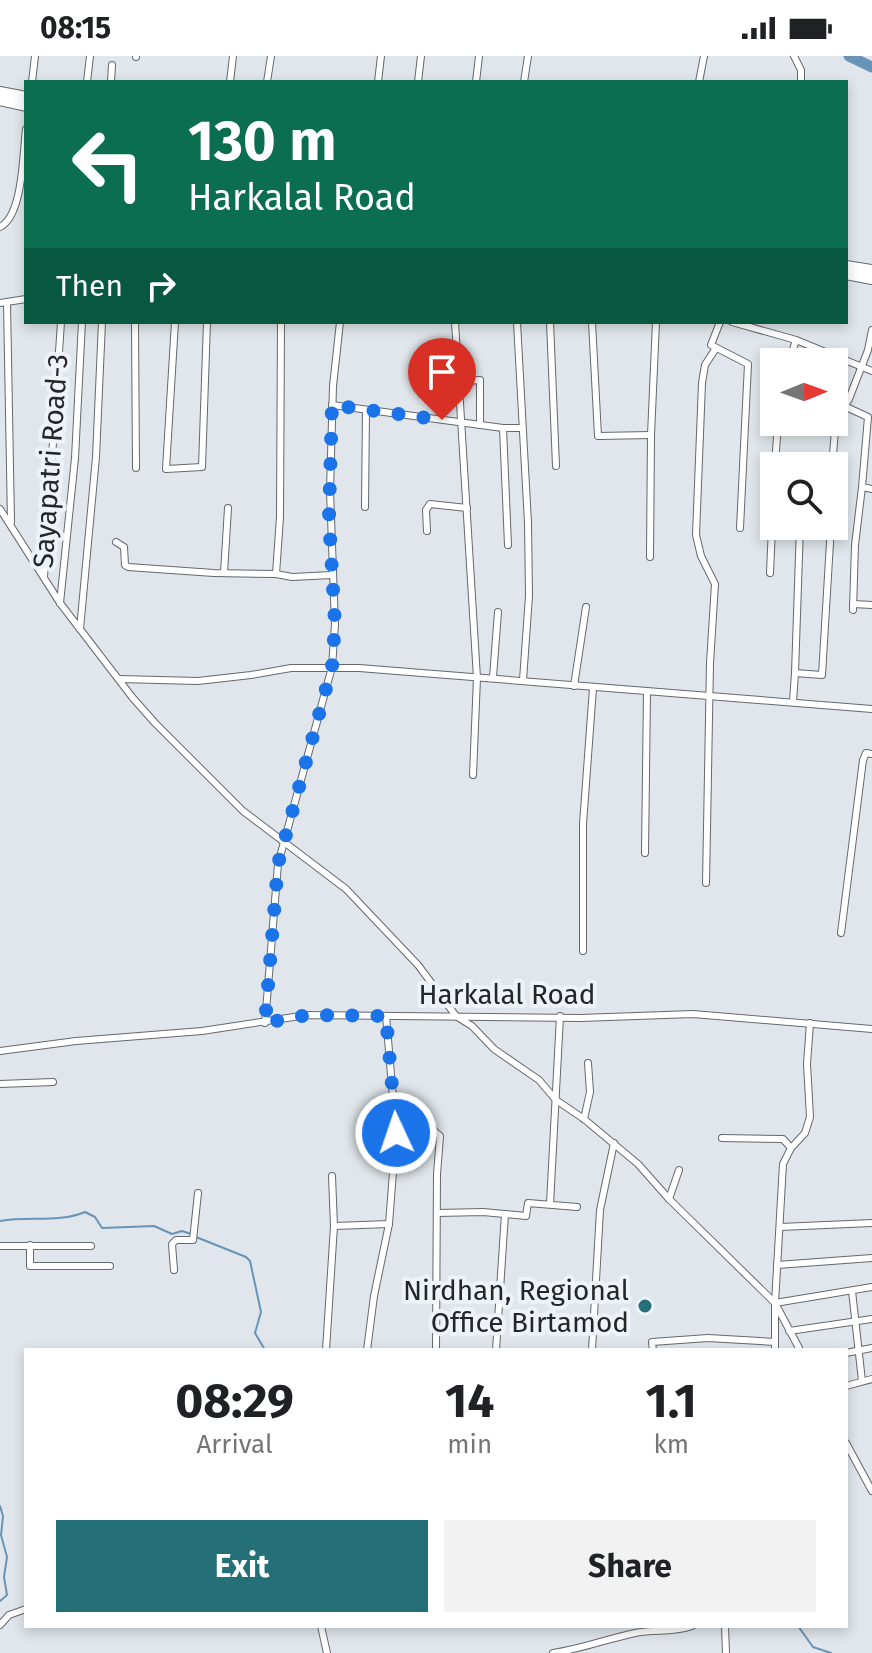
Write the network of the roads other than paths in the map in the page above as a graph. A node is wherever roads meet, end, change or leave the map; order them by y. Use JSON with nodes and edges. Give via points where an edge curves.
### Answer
{"nodes":[{"id":1,"x":35,"y":56,"type":"edge"},
{"id":2,"x":90,"y":56,"type":"edge"},
{"id":3,"x":233,"y":56,"type":"edge"},
{"id":4,"x":271,"y":56,"type":"edge"},
{"id":5,"x":381,"y":56,"type":"edge"},
{"id":6,"x":421,"y":56,"type":"edge"},
{"id":7,"x":479,"y":56,"type":"edge"},
{"id":8,"x":528,"y":56,"type":"edge"},
{"id":9,"x":704,"y":56,"type":"edge"},
{"id":10,"x":794,"y":56,"type":"edge"},
{"id":11,"x":112,"y":65,"type":"dead end"},
{"id":12,"x":32,"y":80,"type":"edge"},
{"id":13,"x":87,"y":80,"type":"edge"},
{"id":14,"x":111,"y":80,"type":"edge"},
{"id":15,"x":230,"y":80,"type":"edge"},
{"id":16,"x":267,"y":80,"type":"edge"},
{"id":17,"x":378,"y":80,"type":"edge"},
{"id":18,"x":418,"y":80,"type":"edge"},
{"id":19,"x":476,"y":80,"type":"edge"},
{"id":20,"x":524,"y":80,"type":"edge"},
{"id":21,"x":699,"y":80,"type":"edge"},
{"id":22,"x":801,"y":80,"type":"edge"},
{"id":23,"x":0,"y":92,"type":"edge"},
{"id":24,"x":24,"y":97,"type":"edge"},
{"id":25,"x":0,"y":100,"type":"edge"},
{"id":26,"x":24,"y":106,"type":"edge"},
{"id":27,"x":24,"y":144,"type":"edge"},
{"id":28,"x":0,"y":227,"type":"edge"},
{"id":29,"x":848,"y":266,"type":"edge"},
{"id":30,"x":872,"y":270,"type":"edge"},
{"id":31,"x":848,"y":274,"type":"edge"},
{"id":32,"x":872,"y":279,"type":"edge"},
{"id":33,"x":24,"y":299,"type":"edge"},
{"id":34,"x":3,"y":302,"type":"edge"},
{"id":35,"x":61,"y":324,"type":"edge"},
{"id":36,"x":82,"y":324,"type":"edge"},
{"id":37,"x":102,"y":324,"type":"edge"},
{"id":38,"x":135,"y":324,"type":"edge"},
{"id":39,"x":175,"y":324,"type":"edge"},
{"id":40,"x":207,"y":324,"type":"edge"},
{"id":41,"x":281,"y":324,"type":"edge"},
{"id":42,"x":340,"y":324,"type":"edge"},
{"id":43,"x":455,"y":324,"type":"edge"},
{"id":44,"x":517,"y":324,"type":"edge"},
{"id":45,"x":550,"y":324,"type":"edge"},
{"id":46,"x":592,"y":324,"type":"edge"},
{"id":47,"x":656,"y":324,"type":"edge"},
{"id":48,"x":719,"y":324,"type":"edge"},
{"id":49,"x":739,"y":324,"type":"edge"},
{"id":50,"x":872,"y":330,"type":"edge"},
{"id":51,"x":796,"y":340,"type":"junction"},
{"id":52,"x":716,"y":348,"type":"junction"},
{"id":53,"x":793,"y":348,"type":"edge"},
{"id":54,"x":861,"y":368,"type":"junction"},
{"id":55,"x":872,"y":371,"type":"edge"},
{"id":56,"x":465,"y":386,"type":"dead end"},
{"id":57,"x":848,"y":397,"type":"edge"},
{"id":58,"x":332,"y":405,"type":"junction"},
{"id":59,"x":848,"y":408,"type":"edge"},
{"id":60,"x":366,"y":410,"type":"junction"},
{"id":61,"x":870,"y":417,"type":"edge"},
{"id":62,"x":462,"y":422,"type":"junction"},
{"id":63,"x":480,"y":425,"type":"junction"},
{"id":64,"x":503,"y":428,"type":"junction"},
{"id":65,"x":522,"y":428,"type":"junction"},
{"id":66,"x":651,"y":435,"type":"junction"},
{"id":67,"x":556,"y":466,"type":"dead end"},
{"id":68,"x":136,"y":468,"type":"dead end"},
{"id":69,"x":862,"y":487,"type":"junction"},
{"id":70,"x":872,"y":489,"type":"edge"},
{"id":71,"x":365,"y":507,"type":"dead end"},
{"id":72,"x":228,"y":508,"type":"dead end"},
{"id":73,"x":467,"y":508,"type":"junction"},
{"id":74,"x":0,"y":509,"type":"edge"},
{"id":75,"x":0,"y":524,"type":"edge"},
{"id":76,"x":11,"y":525,"type":"junction"},
{"id":77,"x":740,"y":528,"type":"dead end"},
{"id":78,"x":427,"y":531,"type":"dead end"},
{"id":79,"x":771,"y":540,"type":"edge"},
{"id":80,"x":800,"y":540,"type":"edge"},
{"id":81,"x":830,"y":540,"type":"edge"},
{"id":82,"x":116,"y":542,"type":"dead end"},
{"id":83,"x":508,"y":545,"type":"dead end"},
{"id":84,"x":650,"y":557,"type":"dead end"},
{"id":85,"x":224,"y":573,"type":"junction"},
{"id":86,"x":770,"y":573,"type":"dead end"},
{"id":87,"x":276,"y":574,"type":"junction"},
{"id":88,"x":332,"y":575,"type":"junction"},
{"id":89,"x":44,"y":577,"type":"junction"},
{"id":90,"x":60,"y":603,"type":"junction"},
{"id":91,"x":872,"y":605,"type":"edge"},
{"id":92,"x":586,"y":607,"type":"dead end"},
{"id":93,"x":498,"y":612,"type":"dead end"},
{"id":94,"x":80,"y":629,"type":"junction"},
{"id":95,"x":332,"y":667,"type":"junction"},
{"id":96,"x":795,"y":673,"type":"junction"},
{"id":97,"x":493,"y":677,"type":"junction"},
{"id":98,"x":477,"y":678,"type":"junction"},
{"id":99,"x":119,"y":679,"type":"junction"},
{"id":100,"x":523,"y":680,"type":"junction"},
{"id":101,"x":574,"y":686,"type":"junction"},
{"id":102,"x":593,"y":688,"type":"junction"},
{"id":103,"x":647,"y":692,"type":"junction"},
{"id":104,"x":709,"y":695,"type":"junction"},
{"id":105,"x":793,"y":702,"type":"junction"},
{"id":106,"x":872,"y":709,"type":"edge"},
{"id":107,"x":872,"y":754,"type":"edge"},
{"id":108,"x":473,"y":775,"type":"dead end"},
{"id":109,"x":283,"y":841,"type":"junction"},
{"id":110,"x":645,"y":853,"type":"dead end"},
{"id":111,"x":706,"y":883,"type":"dead end"},
{"id":112,"x":841,"y":933,"type":"dead end"},
{"id":113,"x":583,"y":951,"type":"dead end"},
{"id":114,"x":386,"y":1016,"type":"junction"},
{"id":115,"x":456,"y":1016,"type":"junction"},
{"id":116,"x":560,"y":1016,"type":"junction"},
{"id":117,"x":265,"y":1023,"type":"junction"},
{"id":118,"x":810,"y":1023,"type":"junction"},
{"id":119,"x":872,"y":1029,"type":"edge"},
{"id":120,"x":0,"y":1051,"type":"edge"},
{"id":121,"x":588,"y":1063,"type":"dead end"},
{"id":122,"x":53,"y":1082,"type":"dead end"},
{"id":123,"x":0,"y":1084,"type":"edge"},
{"id":124,"x":556,"y":1100,"type":"junction"},
{"id":125,"x":584,"y":1119,"type":"junction"},
{"id":126,"x":396,"y":1133,"type":"junction"},
{"id":127,"x":722,"y":1138,"type":"dead end"},
{"id":128,"x":614,"y":1143,"type":"junction"},
{"id":129,"x":791,"y":1148,"type":"junction"},
{"id":130,"x":679,"y":1170,"type":"dead end"},
{"id":131,"x":332,"y":1176,"type":"dead end"},
{"id":132,"x":198,"y":1193,"type":"dead end"},
{"id":133,"x":669,"y":1199,"type":"junction"},
{"id":134,"x":550,"y":1204,"type":"junction"},
{"id":135,"x":577,"y":1207,"type":"dead end"},
{"id":136,"x":437,"y":1213,"type":"junction"},
{"id":137,"x":505,"y":1214,"type":"junction"},
{"id":138,"x":872,"y":1223,"type":"edge"},
{"id":139,"x":389,"y":1224,"type":"junction"},
{"id":140,"x":334,"y":1226,"type":"junction"},
{"id":141,"x":780,"y":1227,"type":"junction"},
{"id":142,"x":30,"y":1245,"type":"junction"},
{"id":143,"x":0,"y":1246,"type":"edge"},
{"id":144,"x":91,"y":1246,"type":"dead end"},
{"id":145,"x":872,"y":1258,"type":"edge"},
{"id":146,"x":777,"y":1265,"type":"junction"},
{"id":147,"x":110,"y":1266,"type":"dead end"},
{"id":148,"x":174,"y":1270,"type":"dead end"},
{"id":149,"x":872,"y":1287,"type":"edge"},
{"id":150,"x":852,"y":1291,"type":"junction"},
{"id":151,"x":775,"y":1303,"type":"junction"},
{"id":152,"x":872,"y":1319,"type":"edge"},
{"id":153,"x":855,"y":1322,"type":"junction"},
{"id":154,"x":789,"y":1331,"type":"junction"},
{"id":155,"x":775,"y":1346,"type":"edge"},
{"id":156,"x":326,"y":1348,"type":"edge"},
{"id":157,"x":367,"y":1348,"type":"edge"},
{"id":158,"x":436,"y":1348,"type":"edge"},
{"id":159,"x":496,"y":1348,"type":"edge"},
{"id":160,"x":592,"y":1348,"type":"edge"},
{"id":161,"x":653,"y":1348,"type":"edge"},
{"id":162,"x":799,"y":1348,"type":"edge"},
{"id":163,"x":872,"y":1348,"type":"edge"},
{"id":164,"x":859,"y":1351,"type":"junction"},
{"id":165,"x":848,"y":1353,"type":"edge"},
{"id":166,"x":872,"y":1379,"type":"edge"},
{"id":167,"x":862,"y":1381,"type":"junction"},
{"id":168,"x":848,"y":1385,"type":"edge"},
{"id":169,"x":848,"y":1446,"type":"edge"},
{"id":170,"x":868,"y":1476,"type":"edge"},
{"id":171,"x":872,"y":1491,"type":"edge"},
{"id":172,"x":24,"y":1610,"type":"edge"},
{"id":173,"x":0,"y":1625,"type":"edge"},
{"id":174,"x":321,"y":1628,"type":"edge"},
{"id":175,"x":685,"y":1628,"type":"edge"},
{"id":176,"x":725,"y":1628,"type":"edge"},
{"id":177,"x":327,"y":1653,"type":"edge"},
{"id":178,"x":553,"y":1653,"type":"edge"},
{"id":179,"x":726,"y":1653,"type":"edge"}],
"edges":[{"from":1,"to":12,"type":"street"},
{"from":2,"to":13,"type":"street"},
{"from":3,"to":15,"type":"street"},
{"from":4,"to":16,"type":"street"},
{"from":5,"to":17,"type":"street"},
{"from":6,"to":18,"type":"street"},
{"from":7,"to":19,"type":"street"},
{"from":8,"to":20,"type":"street"},
{"from":9,"to":21,"type":"street"},
{"from":10,"to":22,"type":"street"},
{"from":11,"to":14,"type":"street"},
{"from":23,"to":24,"type":"main road"},
{"from":25,"to":26,"type":"main road"},
{"from":27,"to":28,"type":"street","via":[[16,205],[8,223]]},
{"from":29,"to":30,"type":"main road"},
{"from":31,"to":32,"type":"main road"},
{"from":33,"to":34,"type":"street"},
{"from":34,"to":76,"type":"street"},
{"from":35,"to":89,"type":"street"},
{"from":36,"to":90,"type":"street","name":"Sayapatri Road-3"},
{"from":37,"to":94,"type":"street"},
{"from":38,"to":68,"type":"street"},
{"from":39,"to":40,"type":"street","via":[[166,469],[202,467]]},
{"from":41,"to":87,"type":"street"},
{"from":42,"to":58,"type":"street"},
{"from":43,"to":62,"type":"street"},
{"from":44,"to":65,"type":"street"},
{"from":45,"to":67,"type":"street"},
{"from":46,"to":66,"type":"street","via":[[598,436]]},
{"from":47,"to":66,"type":"street"},
{"from":48,"to":52,"type":"street","via":[[711,345]]},
{"from":49,"to":51,"type":"street"},
{"from":50,"to":54,"type":"street"},
{"from":51,"to":53,"type":"street"},
{"from":51,"to":54,"type":"street"},
{"from":52,"to":77,"type":"street","via":[[748,364]]},
{"from":52,"to":104,"type":"street","via":[[702,383],[696,535],[715,584]]},
{"from":54,"to":55,"type":"street"},
{"from":54,"to":57,"type":"street"},
{"from":56,"to":63,"type":"street","via":[[465,381],[480,380]]},
{"from":58,"to":60,"type":"street"},
{"from":58,"to":88,"type":"street"},
{"from":59,"to":61,"type":"street"},
{"from":60,"to":62,"type":"street"},
{"from":60,"to":71,"type":"street"},
{"from":61,"to":69,"type":"street"},
{"from":62,"to":63,"type":"street"},
{"from":62,"to":73,"type":"street"},
{"from":63,"to":64,"type":"street"},
{"from":64,"to":65,"type":"street"},
{"from":64,"to":83,"type":"street"},
{"from":65,"to":100,"type":"street","via":[[529,596]]},
{"from":66,"to":84,"type":"street"},
{"from":69,"to":70,"type":"street"},
{"from":69,"to":91,"type":"street","via":[[853,607]]},
{"from":72,"to":85,"type":"street"},
{"from":73,"to":78,"type":"street","via":[[430,504]]},
{"from":73,"to":98,"type":"street"},
{"from":74,"to":75,"type":"street"},
{"from":74,"to":76,"type":"street"},
{"from":76,"to":89,"type":"street"},
{"from":79,"to":86,"type":"street"},
{"from":80,"to":96,"type":"street"},
{"from":81,"to":96,"type":"street","via":[[822,675]]},
{"from":82,"to":85,"type":"street","via":[[124,547],[128,567]]},
{"from":85,"to":87,"type":"street"},
{"from":87,"to":88,"type":"street"},
{"from":88,"to":95,"type":"street"},
{"from":89,"to":90,"type":"street"},
{"from":90,"to":94,"type":"street"},
{"from":92,"to":101,"type":"street"},
{"from":93,"to":97,"type":"street"},
{"from":94,"to":99,"type":"street"},
{"from":95,"to":98,"type":"street"},
{"from":95,"to":99,"type":"street","via":[[198,681]]},
{"from":95,"to":109,"type":"street"},
{"from":96,"to":105,"type":"street"},
{"from":97,"to":98,"type":"street"},
{"from":97,"to":100,"type":"street"},
{"from":98,"to":108,"type":"street"},
{"from":99,"to":109,"type":"street","via":[[243,811]]},
{"from":100,"to":101,"type":"street"},
{"from":101,"to":102,"type":"street"},
{"from":102,"to":103,"type":"street"},
{"from":102,"to":113,"type":"street","via":[[583,824]]},
{"from":103,"to":104,"type":"street"},
{"from":103,"to":110,"type":"street"},
{"from":104,"to":105,"type":"street"},
{"from":104,"to":111,"type":"street"},
{"from":105,"to":106,"type":"street"},
{"from":107,"to":112,"type":"street","via":[[863,756]]},
{"from":109,"to":115,"type":"street","via":[[348,892],[418,965]]},
{"from":109,"to":117,"type":"street"},
{"from":114,"to":115,"type":"street","name":"Harkalal Road"},
{"from":114,"to":117,"type":"street","name":"Harkalal Road","via":[[307,1015]]},
{"from":114,"to":126,"type":"street"},
{"from":115,"to":116,"type":"street","name":"Harkalal Road"},
{"from":115,"to":124,"type":"street","via":[[539,1080]]},
{"from":116,"to":118,"type":"street","name":"Harkalal Road","via":[[693,1014]]},
{"from":116,"to":124,"type":"street"},
{"from":117,"to":120,"type":"street","name":"Harkalal Road"},
{"from":118,"to":119,"type":"street","name":"Harkalal Road"},
{"from":118,"to":129,"type":"street","via":[[810,1117],[805,1133]]},
{"from":121,"to":125,"type":"street","via":[[590,1092]]},
{"from":122,"to":123,"type":"street"},
{"from":124,"to":125,"type":"street"},
{"from":124,"to":134,"type":"street"},
{"from":125,"to":128,"type":"street"},
{"from":126,"to":136,"type":"street","via":[[433,1130],[440,1136]]},
{"from":126,"to":139,"type":"street"},
{"from":127,"to":129,"type":"street","via":[[783,1139]]},
{"from":128,"to":133,"type":"street"},
{"from":128,"to":160,"type":"street","via":[[600,1210]]},
{"from":129,"to":141,"type":"street","via":[[783,1164]]},
{"from":130,"to":133,"type":"street"},
{"from":131,"to":140,"type":"street"},
{"from":132,"to":148,"type":"street","via":[[193,1240],[172,1244]]},
{"from":133,"to":151,"type":"street"},
{"from":134,"to":135,"type":"street"},
{"from":134,"to":137,"type":"street","via":[[528,1203],[526,1216]]},
{"from":136,"to":137,"type":"street"},
{"from":136,"to":158,"type":"street"},
{"from":137,"to":159,"type":"street"},
{"from":138,"to":141,"type":"street"},
{"from":139,"to":140,"type":"street"},
{"from":139,"to":157,"type":"street"},
{"from":140,"to":156,"type":"street"},
{"from":141,"to":146,"type":"street"},
{"from":142,"to":143,"type":"street"},
{"from":142,"to":144,"type":"street"},
{"from":142,"to":147,"type":"street","via":[[30,1266]]},
{"from":145,"to":146,"type":"street"},
{"from":146,"to":151,"type":"street"},
{"from":149,"to":150,"type":"street"},
{"from":150,"to":151,"type":"street"},
{"from":150,"to":153,"type":"street"},
{"from":151,"to":154,"type":"street"},
{"from":151,"to":155,"type":"street"},
{"from":152,"to":153,"type":"street"},
{"from":153,"to":154,"type":"street"},
{"from":153,"to":164,"type":"street"},
{"from":154,"to":162,"type":"street"},
{"from":155,"to":161,"type":"street","via":[[708,1338],[652,1342]]},
{"from":163,"to":164,"type":"street"},
{"from":164,"to":165,"type":"street"},
{"from":164,"to":167,"type":"street"},
{"from":166,"to":167,"type":"street"},
{"from":167,"to":168,"type":"street"},
{"from":169,"to":170,"type":"street"},
{"from":170,"to":171,"type":"street"},
{"from":172,"to":173,"type":"street"},
{"from":174,"to":177,"type":"street"},
{"from":175,"to":178,"type":"street","via":[[638,1632]]},
{"from":176,"to":179,"type":"street"}]}
